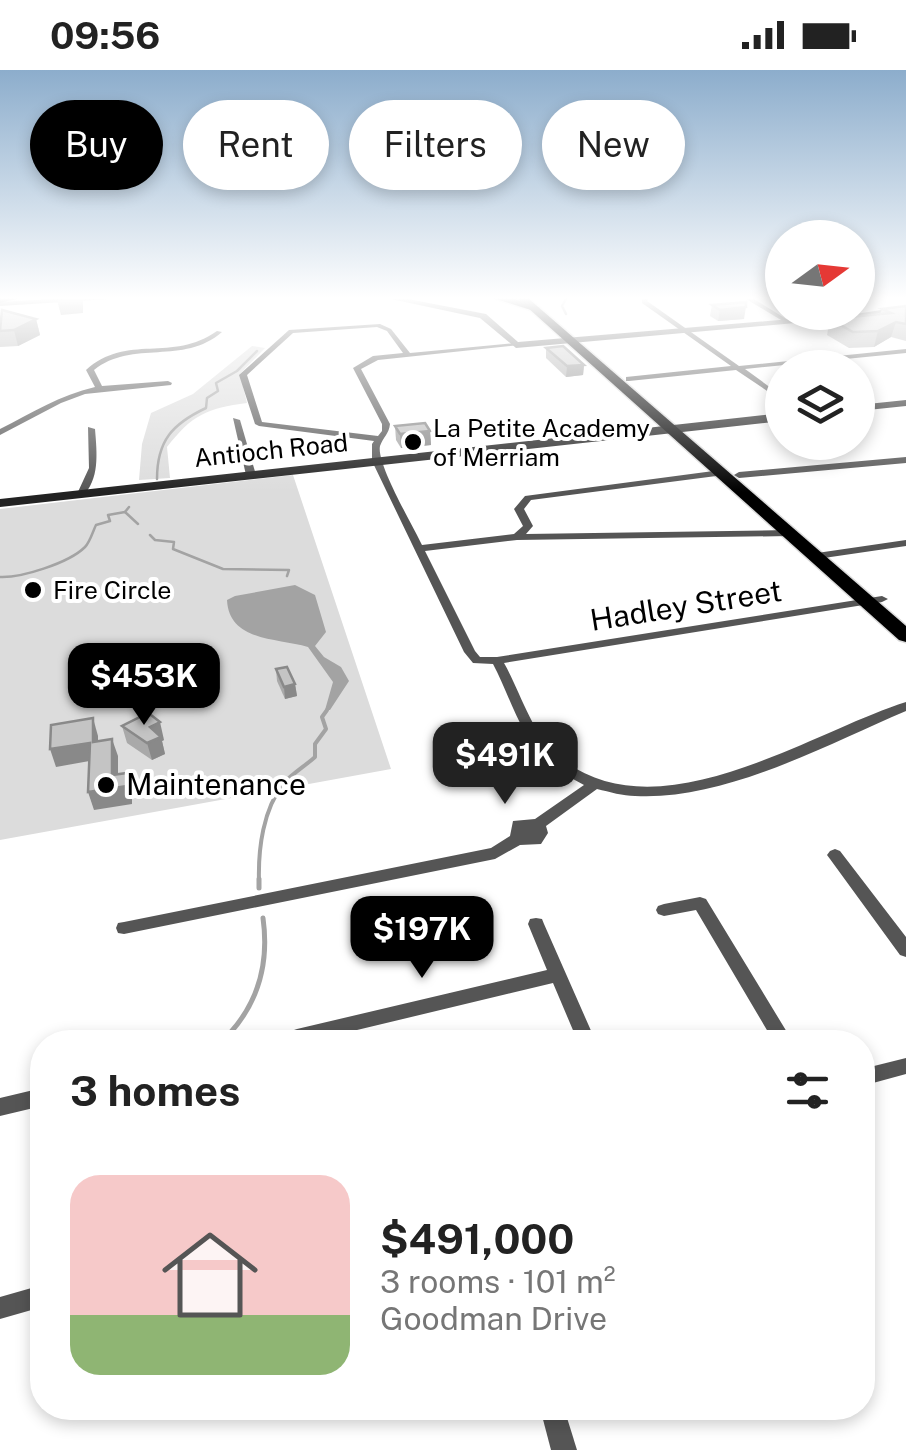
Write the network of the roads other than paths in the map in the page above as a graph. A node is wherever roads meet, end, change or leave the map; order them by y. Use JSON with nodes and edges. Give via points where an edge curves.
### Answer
{"nodes":[{"id":1,"x":99,"y":363,"type":"edge"},
{"id":2,"x":257,"y":363,"type":"edge"},
{"id":3,"x":361,"y":363,"type":"edge"},
{"id":4,"x":599,"y":363,"type":"edge"},
{"id":5,"x":609,"y":363,"type":"edge"},
{"id":6,"x":731,"y":363,"type":"edge"},
{"id":7,"x":783,"y":363,"type":"edge"},
{"id":8,"x":602,"y":367,"type":"junction"},
{"id":9,"x":737,"y":368,"type":"junction"},
{"id":10,"x":630,"y":379,"type":"junction"},
{"id":11,"x":154,"y":384,"type":"dead end"},
{"id":12,"x":765,"y":387,"type":"edge"},
{"id":13,"x":99,"y":388,"type":"junction"},
{"id":14,"x":906,"y":403,"type":"edge"},
{"id":15,"x":875,"y":406,"type":"edge"},
{"id":16,"x":765,"y":418,"type":"edge"},
{"id":17,"x":236,"y":420,"type":"dead end"},
{"id":18,"x":678,"y":427,"type":"junction"},
{"id":19,"x":90,"y":429,"type":"dead end"},
{"id":20,"x":0,"y":432,"type":"edge"},
{"id":21,"x":379,"y":439,"type":"junction"},
{"id":22,"x":906,"y":460,"type":"edge"},
{"id":23,"x":376,"y":461,"type":"junction"},
{"id":24,"x":730,"y":474,"type":"junction"},
{"id":25,"x":250,"y":475,"type":"junction"},
{"id":26,"x":82,"y":494,"type":"junction"},
{"id":27,"x":0,"y":503,"type":"edge"},
{"id":28,"x":528,"y":526,"type":"junction"},
{"id":29,"x":790,"y":533,"type":"junction"},
{"id":30,"x":548,"y":536,"type":"junction"},
{"id":31,"x":516,"y":537,"type":"junction"},
{"id":32,"x":906,"y":543,"type":"edge"},
{"id":33,"x":421,"y":548,"type":"junction"},
{"id":34,"x":824,"y":555,"type":"junction"},
{"id":35,"x":875,"y":600,"type":"junction"},
{"id":36,"x":906,"y":620,"type":"edge"},
{"id":37,"x":906,"y":636,"type":"edge"},
{"id":38,"x":497,"y":661,"type":"junction"},
{"id":39,"x":906,"y":706,"type":"edge"},
{"id":40,"x":596,"y":784,"type":"junction"},
{"id":41,"x":835,"y":855,"type":"dead end"},
{"id":42,"x":664,"y":910,"type":"dead end"},
{"id":43,"x":536,"y":924,"type":"dead end"},
{"id":44,"x":124,"y":928,"type":"dead end"},
{"id":45,"x":906,"y":950,"type":"edge"},
{"id":46,"x":558,"y":975,"type":"junction"},
{"id":47,"x":326,"y":1030,"type":"edge"},
{"id":48,"x":581,"y":1030,"type":"edge"},
{"id":49,"x":777,"y":1030,"type":"edge"},
{"id":50,"x":906,"y":1066,"type":"edge"},
{"id":51,"x":875,"y":1074,"type":"edge"},
{"id":52,"x":30,"y":1100,"type":"edge"},
{"id":53,"x":0,"y":1106,"type":"edge"},
{"id":54,"x":30,"y":1299,"type":"edge"},
{"id":55,"x":0,"y":1308,"type":"edge"},
{"id":56,"x":555,"y":1420,"type":"edge"},
{"id":57,"x":564,"y":1450,"type":"edge"}],
"edges":[{"from":1,"to":13,"type":"street","via":[[90,370]]},
{"from":2,"to":21,"type":"street","via":[[244,376],[259,424]]},
{"from":3,"to":21,"type":"street","via":[[358,372],[386,424]]},
{"from":4,"to":8,"type":"highway"},
{"from":5,"to":10,"type":"highway"},
{"from":6,"to":9,"type":"street"},
{"from":7,"to":9,"type":"street"},
{"from":8,"to":10,"type":"highway"},
{"from":8,"to":18,"type":"highway"},
{"from":9,"to":10,"type":"street"},
{"from":9,"to":12,"type":"street"},
{"from":10,"to":18,"type":"highway"},
{"from":11,"to":13,"type":"street"},
{"from":13,"to":20,"type":"street","via":[[54,400]]},
{"from":14,"to":15,"type":"main road"},
{"from":16,"to":18,"type":"main road","name":"Antioch Road"},
{"from":17,"to":25,"type":"street"},
{"from":18,"to":23,"type":"main road","name":"Antioch Road"},
{"from":18,"to":24,"type":"highway"},
{"from":19,"to":26,"type":"street","via":[[93,468]]},
{"from":21,"to":23,"type":"street"},
{"from":22,"to":24,"type":"street"},
{"from":23,"to":25,"type":"main road","name":"Antioch Road"},
{"from":23,"to":33,"type":"street"},
{"from":24,"to":28,"type":"street","via":[[534,496],[519,506]]},
{"from":24,"to":29,"type":"highway"},
{"from":24,"to":34,"type":"highway"},
{"from":25,"to":26,"type":"main road","name":"Antioch Road"},
{"from":26,"to":27,"type":"main road","name":"Antioch Road"},
{"from":28,"to":30,"type":"street"},
{"from":28,"to":31,"type":"street"},
{"from":29,"to":30,"type":"street"},
{"from":29,"to":34,"type":"highway"},
{"from":30,"to":31,"type":"street"},
{"from":31,"to":33,"type":"street"},
{"from":32,"to":34,"type":"street"},
{"from":33,"to":38,"type":"street","via":[[470,652],[478,660]]},
{"from":34,"to":35,"type":"highway"},
{"from":35,"to":36,"type":"highway"},
{"from":35,"to":37,"type":"highway"},
{"from":35,"to":38,"type":"street","name":"Hadley Street"},
{"from":38,"to":40,"type":"street","via":[[548,752]]},
{"from":39,"to":40,"type":"street","via":[[719,779],[646,791]]},
{"from":40,"to":44,"type":"street","via":[[538,824],[536,840],[517,840],[495,853]]},
{"from":41,"to":45,"type":"street"},
{"from":42,"to":49,"type":"street","via":[[700,903]]},
{"from":43,"to":46,"type":"street"},
{"from":46,"to":47,"type":"street"},
{"from":46,"to":48,"type":"street"},
{"from":50,"to":51,"type":"street"},
{"from":52,"to":53,"type":"street"},
{"from":54,"to":55,"type":"street"},
{"from":56,"to":57,"type":"street"}]}
